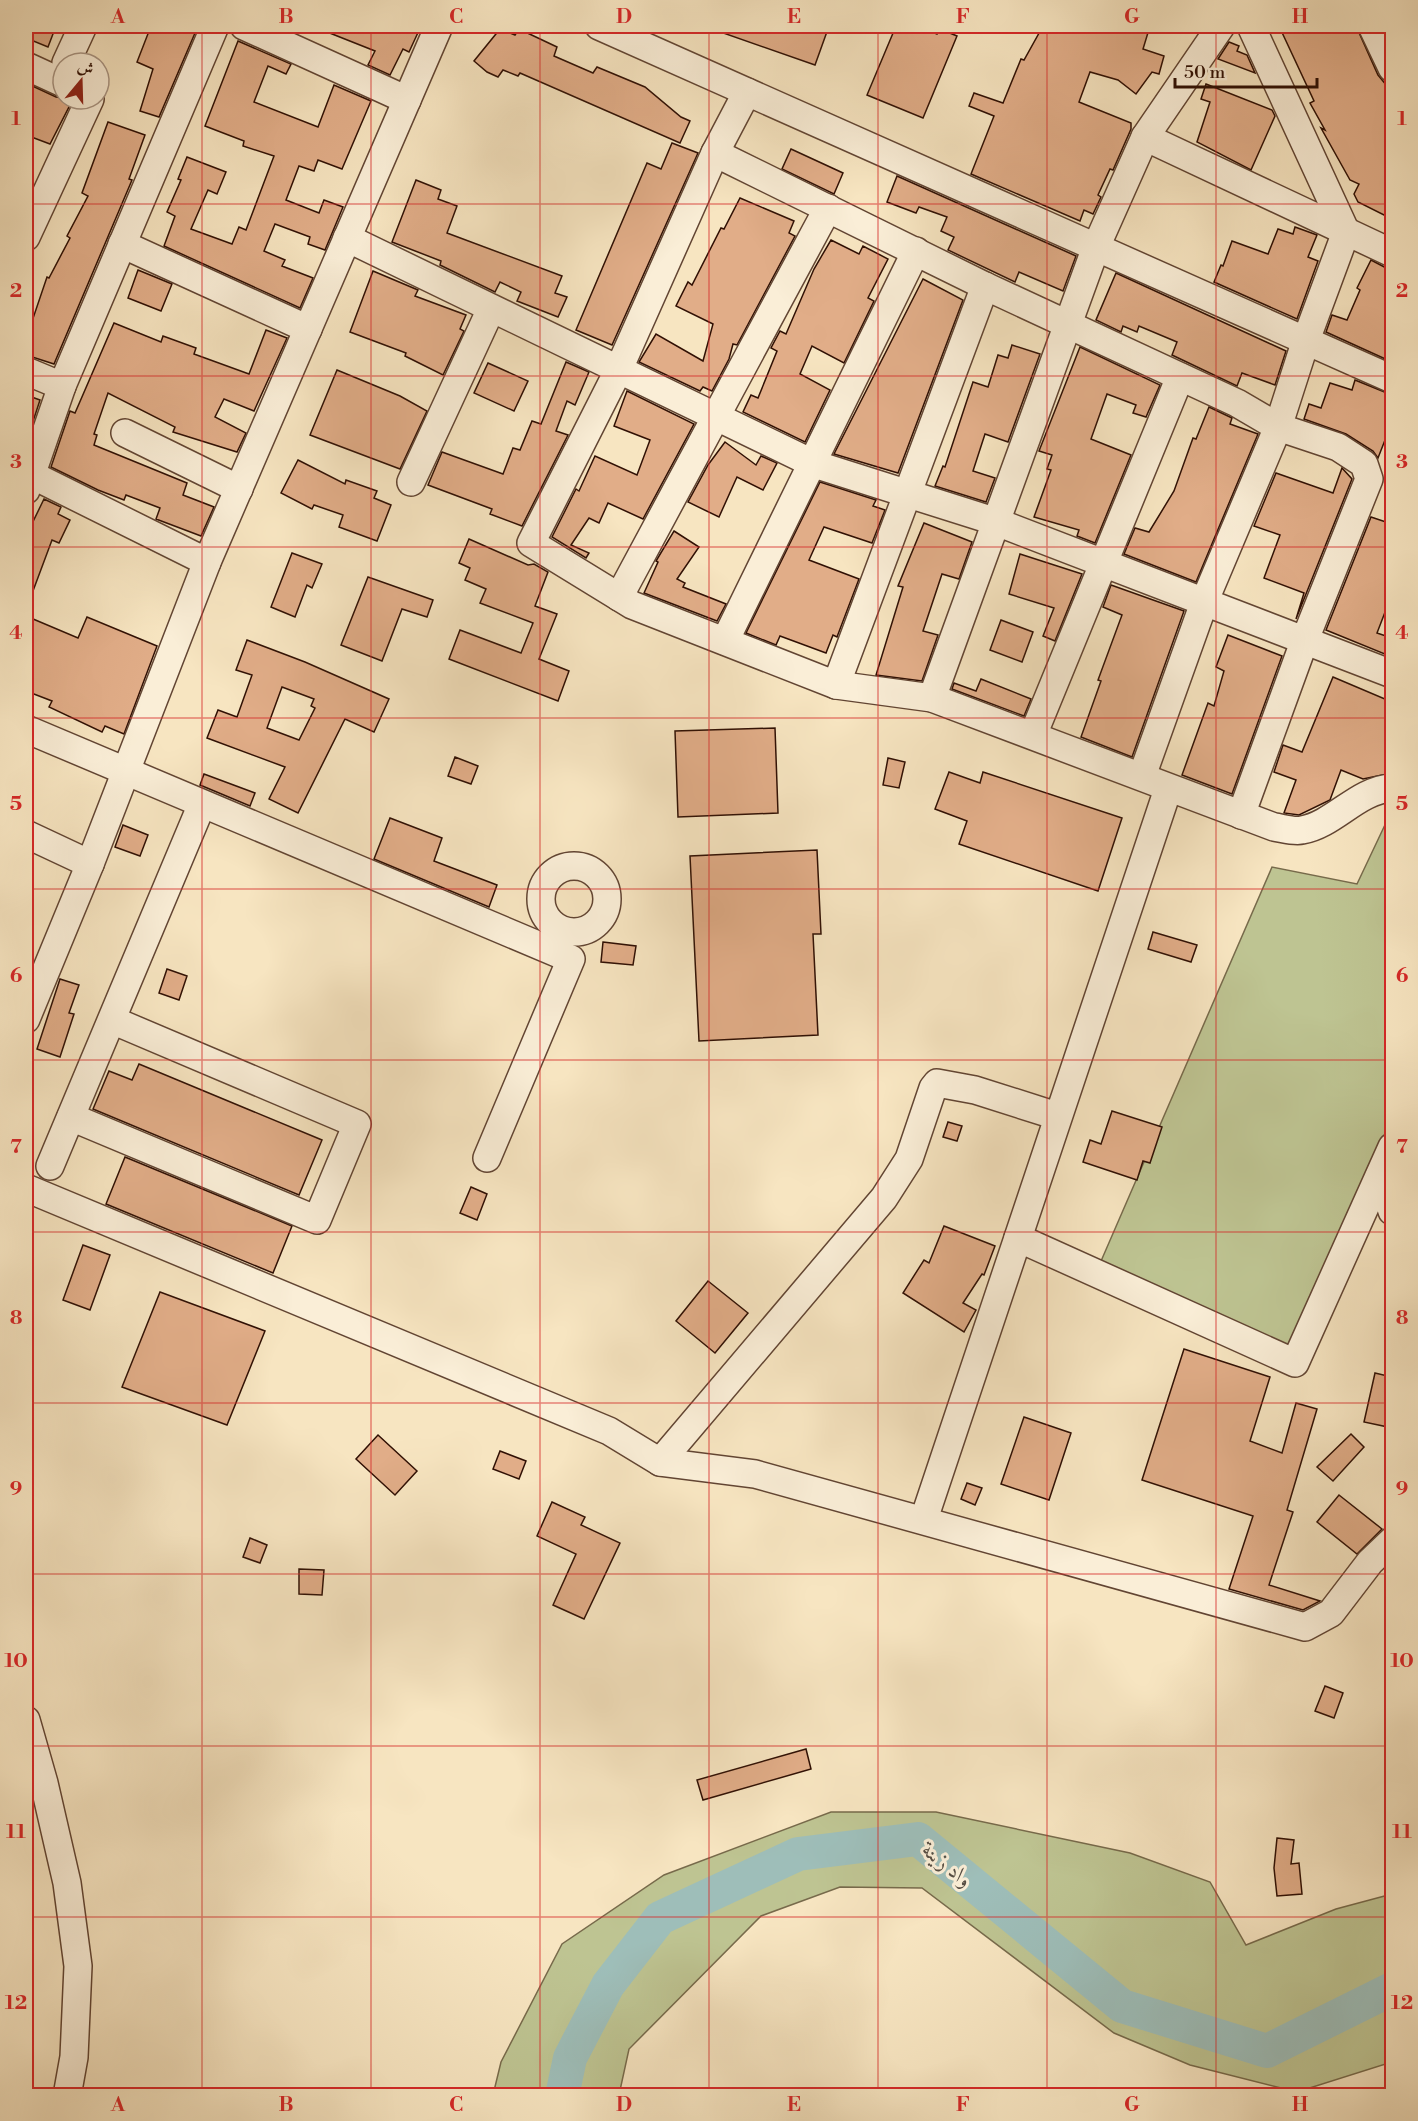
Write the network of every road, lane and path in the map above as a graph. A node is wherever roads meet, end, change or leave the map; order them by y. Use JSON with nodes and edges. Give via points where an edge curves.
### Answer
{"nodes":[{"id":1,"x":83,"y":26,"type":"edge"},
{"id":2,"x":214,"y":26,"type":"edge"},
{"id":3,"x":244,"y":26,"type":"edge"},
{"id":4,"x":439,"y":26,"type":"edge"},
{"id":5,"x":599,"y":26,"type":"edge"},
{"id":6,"x":1221,"y":26,"type":"edge"},
{"id":7,"x":1251,"y":26,"type":"edge"},
{"id":8,"x":1372,"y":26,"type":"edge"},
{"id":9,"x":72,"y":51,"type":"edge"},
{"id":10,"x":26,"y":66,"type":"edge"},
{"id":11,"x":1392,"y":68,"type":"edge"},
{"id":12,"x":51,"y":72,"type":"edge"},
{"id":13,"x":747,"y":92,"type":"junction"},
{"id":14,"x":407,"y":100,"type":"junction"},
{"id":15,"x":84,"y":111,"type":"edge"},
{"id":16,"x":1145,"y":137,"type":"junction"},
{"id":17,"x":716,"y":153,"type":"junction"},
{"id":18,"x":828,"y":208,"type":"junction"},
{"id":19,"x":1346,"y":232,"type":"junction"},
{"id":20,"x":26,"y":237,"type":"edge"},
{"id":21,"x":347,"y":238,"type":"junction"},
{"id":22,"x":122,"y":244,"type":"junction"},
{"id":23,"x":1096,"y":247,"type":"junction"},
{"id":24,"x":916,"y":251,"type":"junction"},
{"id":25,"x":1392,"y":253,"type":"edge"},
{"id":26,"x":985,"y":286,"type":"junction"},
{"id":27,"x":491,"y":309,"type":"junction"},
{"id":28,"x":1067,"y":324,"type":"junction"},
{"id":29,"x":308,"y":329,"type":"junction"},
{"id":30,"x":1306,"y":340,"type":"junction"},
{"id":31,"x":26,"y":370,"type":"edge"},
{"id":32,"x":618,"y":371,"type":"junction"},
{"id":33,"x":1180,"y":377,"type":"junction"},
{"id":34,"x":1392,"y":379,"type":"edge"},
{"id":35,"x":62,"y":386,"type":"junction"},
{"id":36,"x":716,"y":417,"type":"junction"},
{"id":37,"x":1278,"y":427,"type":"junction"},
{"id":38,"x":125,"y":432,"type":"dead end"},
{"id":39,"x":814,"y":464,"type":"junction"},
{"id":40,"x":28,"y":479,"type":"edge"},
{"id":41,"x":411,"y":482,"type":"dead end"},
{"id":42,"x":238,"y":489,"type":"junction"},
{"id":43,"x":907,"y":495,"type":"junction"},
{"id":44,"x":994,"y":521,"type":"junction"},
{"id":45,"x":207,"y":562,"type":"junction"},
{"id":46,"x":1105,"y":563,"type":"junction"},
{"id":47,"x":619,"y":597,"type":"junction"},
{"id":48,"x":1205,"y":600,"type":"junction"},
{"id":49,"x":725,"y":641,"type":"junction"},
{"id":50,"x":1304,"y":642,"type":"junction"},
{"id":51,"x":1392,"y":674,"type":"edge"},
{"id":52,"x":836,"y":685,"type":"junction"},
{"id":53,"x":932,"y":698,"type":"junction"},
{"id":54,"x":26,"y":729,"type":"edge"},
{"id":55,"x":1033,"y":735,"type":"junction"},
{"id":56,"x":126,"y":772,"type":"junction"},
{"id":57,"x":1142,"y":776,"type":"junction"},
{"id":58,"x":1392,"y":788,"type":"edge"},
{"id":59,"x":1168,"y":789,"type":"junction"},
{"id":60,"x":202,"y":804,"type":"junction"},
{"id":61,"x":1241,"y":815,"type":"junction"},
{"id":62,"x":26,"y":834,"type":"edge"},
{"id":63,"x":90,"y":864,"type":"junction"},
{"id":64,"x":26,"y":1020,"type":"edge"},
{"id":65,"x":112,"y":1020,"type":"junction"},
{"id":66,"x":1057,"y":1116,"type":"junction"},
{"id":67,"x":71,"y":1117,"type":"junction"},
{"id":68,"x":1392,"y":1147,"type":"edge"},
{"id":69,"x":488,"y":1158,"type":"dead end"},
{"id":70,"x":50,"y":1166,"type":"dead end"},
{"id":71,"x":1380,"y":1175,"type":"junction"},
{"id":72,"x":26,"y":1188,"type":"edge"},
{"id":73,"x":1392,"y":1211,"type":"edge"},
{"id":74,"x":1018,"y":1238,"type":"junction"},
{"id":75,"x":660,"y":1462,"type":"junction"},
{"id":76,"x":924,"y":1519,"type":"junction"},
{"id":77,"x":1392,"y":1541,"type":"edge"},
{"id":78,"x":26,"y":1720,"type":"edge"},
{"id":79,"x":68,"y":2096,"type":"edge"}],
"edges":[{"from":1,"to":9,"type":"street"},
{"from":2,"to":22,"type":"street"},
{"from":3,"to":14,"type":"street"},
{"from":4,"to":14,"type":"street"},
{"from":5,"to":13,"type":"street"},
{"from":6,"to":16,"type":"street"},
{"from":7,"to":19,"type":"street"},
{"from":8,"to":11,"type":"street"},
{"from":10,"to":12,"type":"street"},
{"from":13,"to":17,"type":"street"},
{"from":13,"to":23,"type":"street"},
{"from":14,"to":21,"type":"street"},
{"from":15,"to":20,"type":"street"},
{"from":16,"to":19,"type":"street"},
{"from":16,"to":23,"type":"street"},
{"from":17,"to":18,"type":"street"},
{"from":17,"to":32,"type":"street"},
{"from":18,"to":24,"type":"street"},
{"from":18,"to":36,"type":"street"},
{"from":19,"to":25,"type":"street"},
{"from":19,"to":30,"type":"street"},
{"from":21,"to":27,"type":"street"},
{"from":21,"to":29,"type":"street"},
{"from":22,"to":29,"type":"street"},
{"from":22,"to":35,"type":"street"},
{"from":23,"to":28,"type":"street"},
{"from":23,"to":30,"type":"street"},
{"from":24,"to":26,"type":"street"},
{"from":24,"to":39,"type":"street"},
{"from":26,"to":28,"type":"street"},
{"from":26,"to":43,"type":"street"},
{"from":27,"to":32,"type":"street"},
{"from":27,"to":41,"type":"street"},
{"from":28,"to":33,"type":"street"},
{"from":28,"to":44,"type":"street"},
{"from":29,"to":42,"type":"street"},
{"from":30,"to":34,"type":"street"},
{"from":30,"to":37,"type":"street"},
{"from":31,"to":35,"type":"street"},
{"from":32,"to":36,"type":"street"},
{"from":32,"to":47,"type":"street","via":[[531,543]]},
{"from":33,"to":37,"type":"street"},
{"from":33,"to":46,"type":"street"},
{"from":35,"to":40,"type":"street"},
{"from":36,"to":39,"type":"street"},
{"from":36,"to":47,"type":"street"},
{"from":37,"to":48,"type":"street"},
{"from":37,"to":50,"type":"street","via":[[1338,447],[1364,464],[1369,479]]},
{"from":38,"to":42,"type":"street"},
{"from":39,"to":43,"type":"street"},
{"from":39,"to":49,"type":"street"},
{"from":40,"to":45,"type":"street"},
{"from":42,"to":45,"type":"street"},
{"from":43,"to":44,"type":"street"},
{"from":43,"to":52,"type":"street"},
{"from":44,"to":46,"type":"street"},
{"from":44,"to":53,"type":"street"},
{"from":45,"to":56,"type":"street"},
{"from":46,"to":48,"type":"street"},
{"from":46,"to":55,"type":"street"},
{"from":47,"to":49,"type":"street"},
{"from":48,"to":50,"type":"street"},
{"from":48,"to":57,"type":"street"},
{"from":49,"to":52,"type":"street"},
{"from":50,"to":51,"type":"street"},
{"from":50,"to":61,"type":"street"},
{"from":52,"to":53,"type":"street"},
{"from":53,"to":55,"type":"street"},
{"from":54,"to":56,"type":"street"},
{"from":55,"to":57,"type":"street"},
{"from":56,"to":60,"type":"street"},
{"from":56,"to":63,"type":"street"},
{"from":57,"to":59,"type":"street"},
{"from":58,"to":61,"type":"street","via":[[1364,796],[1301,831],[1274,827]]},
{"from":59,"to":61,"type":"street"},
{"from":59,"to":66,"type":"street"},
{"from":60,"to":65,"type":"street"},
{"from":60,"to":69,"type":"street","via":[[558,941],[571,959]]},
{"from":62,"to":63,"type":"street"},
{"from":63,"to":64,"type":"street"},
{"from":65,"to":67,"type":"street"},
{"from":65,"to":67,"type":"street","via":[[357,1124],[326,1199],[317,1220]]},
{"from":66,"to":74,"type":"street"},
{"from":66,"to":75,"type":"street","via":[[975,1090],[938,1083],[909,1159],[884,1198]]},
{"from":67,"to":70,"type":"street"},
{"from":68,"to":71,"type":"street"},
{"from":71,"to":73,"type":"street"},
{"from":71,"to":74,"type":"street","via":[[1295,1363]]},
{"from":72,"to":75,"type":"street","via":[[609,1431]]},
{"from":74,"to":76,"type":"street"},
{"from":75,"to":76,"type":"street","via":[[754,1474]]},
{"from":76,"to":77,"type":"street","via":[[1305,1627],[1331,1613],[1370,1562]]},
{"from":78,"to":79,"type":"street","via":[[67,1883],[78,1966]]}]}
